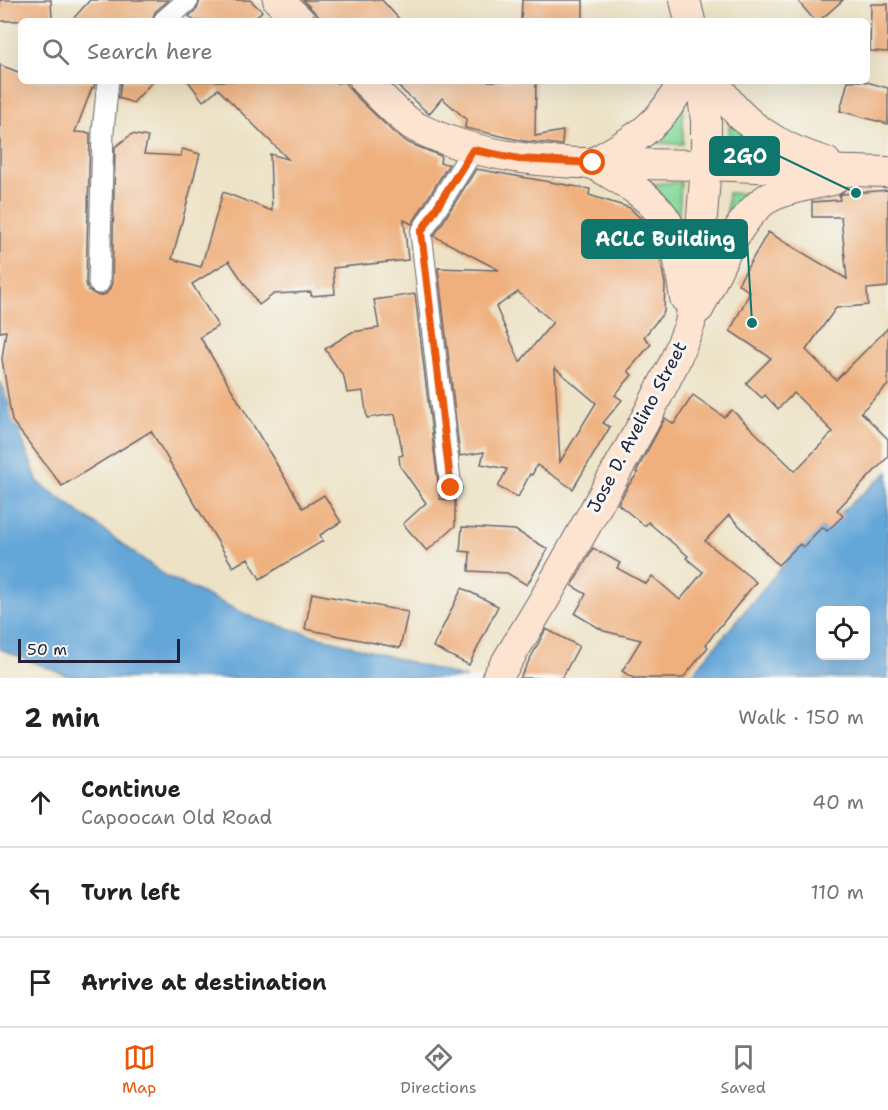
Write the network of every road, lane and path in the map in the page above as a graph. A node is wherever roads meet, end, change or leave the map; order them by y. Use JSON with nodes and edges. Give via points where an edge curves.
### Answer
{"nodes":[{"id":1,"x":188,"y":0,"type":"edge"},
{"id":2,"x":278,"y":0,"type":"edge"},
{"id":3,"x":686,"y":0,"type":"edge"},
{"id":4,"x":167,"y":18,"type":"edge"},
{"id":5,"x":297,"y":18,"type":"edge"},
{"id":6,"x":689,"y":18,"type":"edge"},
{"id":7,"x":108,"y":84,"type":"edge"},
{"id":8,"x":368,"y":84,"type":"edge"},
{"id":9,"x":680,"y":84,"type":"edge"},
{"id":10,"x":701,"y":84,"type":"edge"},
{"id":11,"x":717,"y":84,"type":"edge"},
{"id":12,"x":473,"y":150,"type":"junction"},
{"id":13,"x":593,"y":163,"type":"junction"},
{"id":14,"x":706,"y":165,"type":"junction"},
{"id":15,"x":876,"y":172,"type":"edge"},
{"id":16,"x":99,"y":282,"type":"dead end"},
{"id":17,"x":690,"y":324,"type":"junction"},
{"id":18,"x":451,"y":488,"type":"dead end"},
{"id":19,"x":500,"y":672,"type":"edge"}],
"edges":[{"from":1,"to":4,"type":"street"},
{"from":2,"to":5,"type":"main road"},
{"from":3,"to":6,"type":"main road"},
{"from":7,"to":16,"type":"street"},
{"from":8,"to":12,"type":"main road","via":[[414,126]]},
{"from":9,"to":13,"type":"main road","via":[[651,127]]},
{"from":10,"to":14,"type":"main road","name":"Jose D. Avelino Street"},
{"from":11,"to":15,"type":"main road","via":[[742,117],[781,145],[817,159]]},
{"from":12,"to":13,"type":"main road","via":[[519,159]]},
{"from":12,"to":18,"type":"street","via":[[421,232]]},
{"from":13,"to":14,"type":"main road"},
{"from":13,"to":17,"type":"main road","via":[[627,183],[662,214],[670,229]]},
{"from":14,"to":15,"type":"main road"},
{"from":14,"to":17,"type":"main road","name":"Jose D. Avelino Street"},
{"from":15,"to":17,"type":"main road","via":[[767,199],[733,240]]},
{"from":17,"to":19,"type":"main road","name":"Jose D. Avelino Street","via":[[643,424]]}]}
